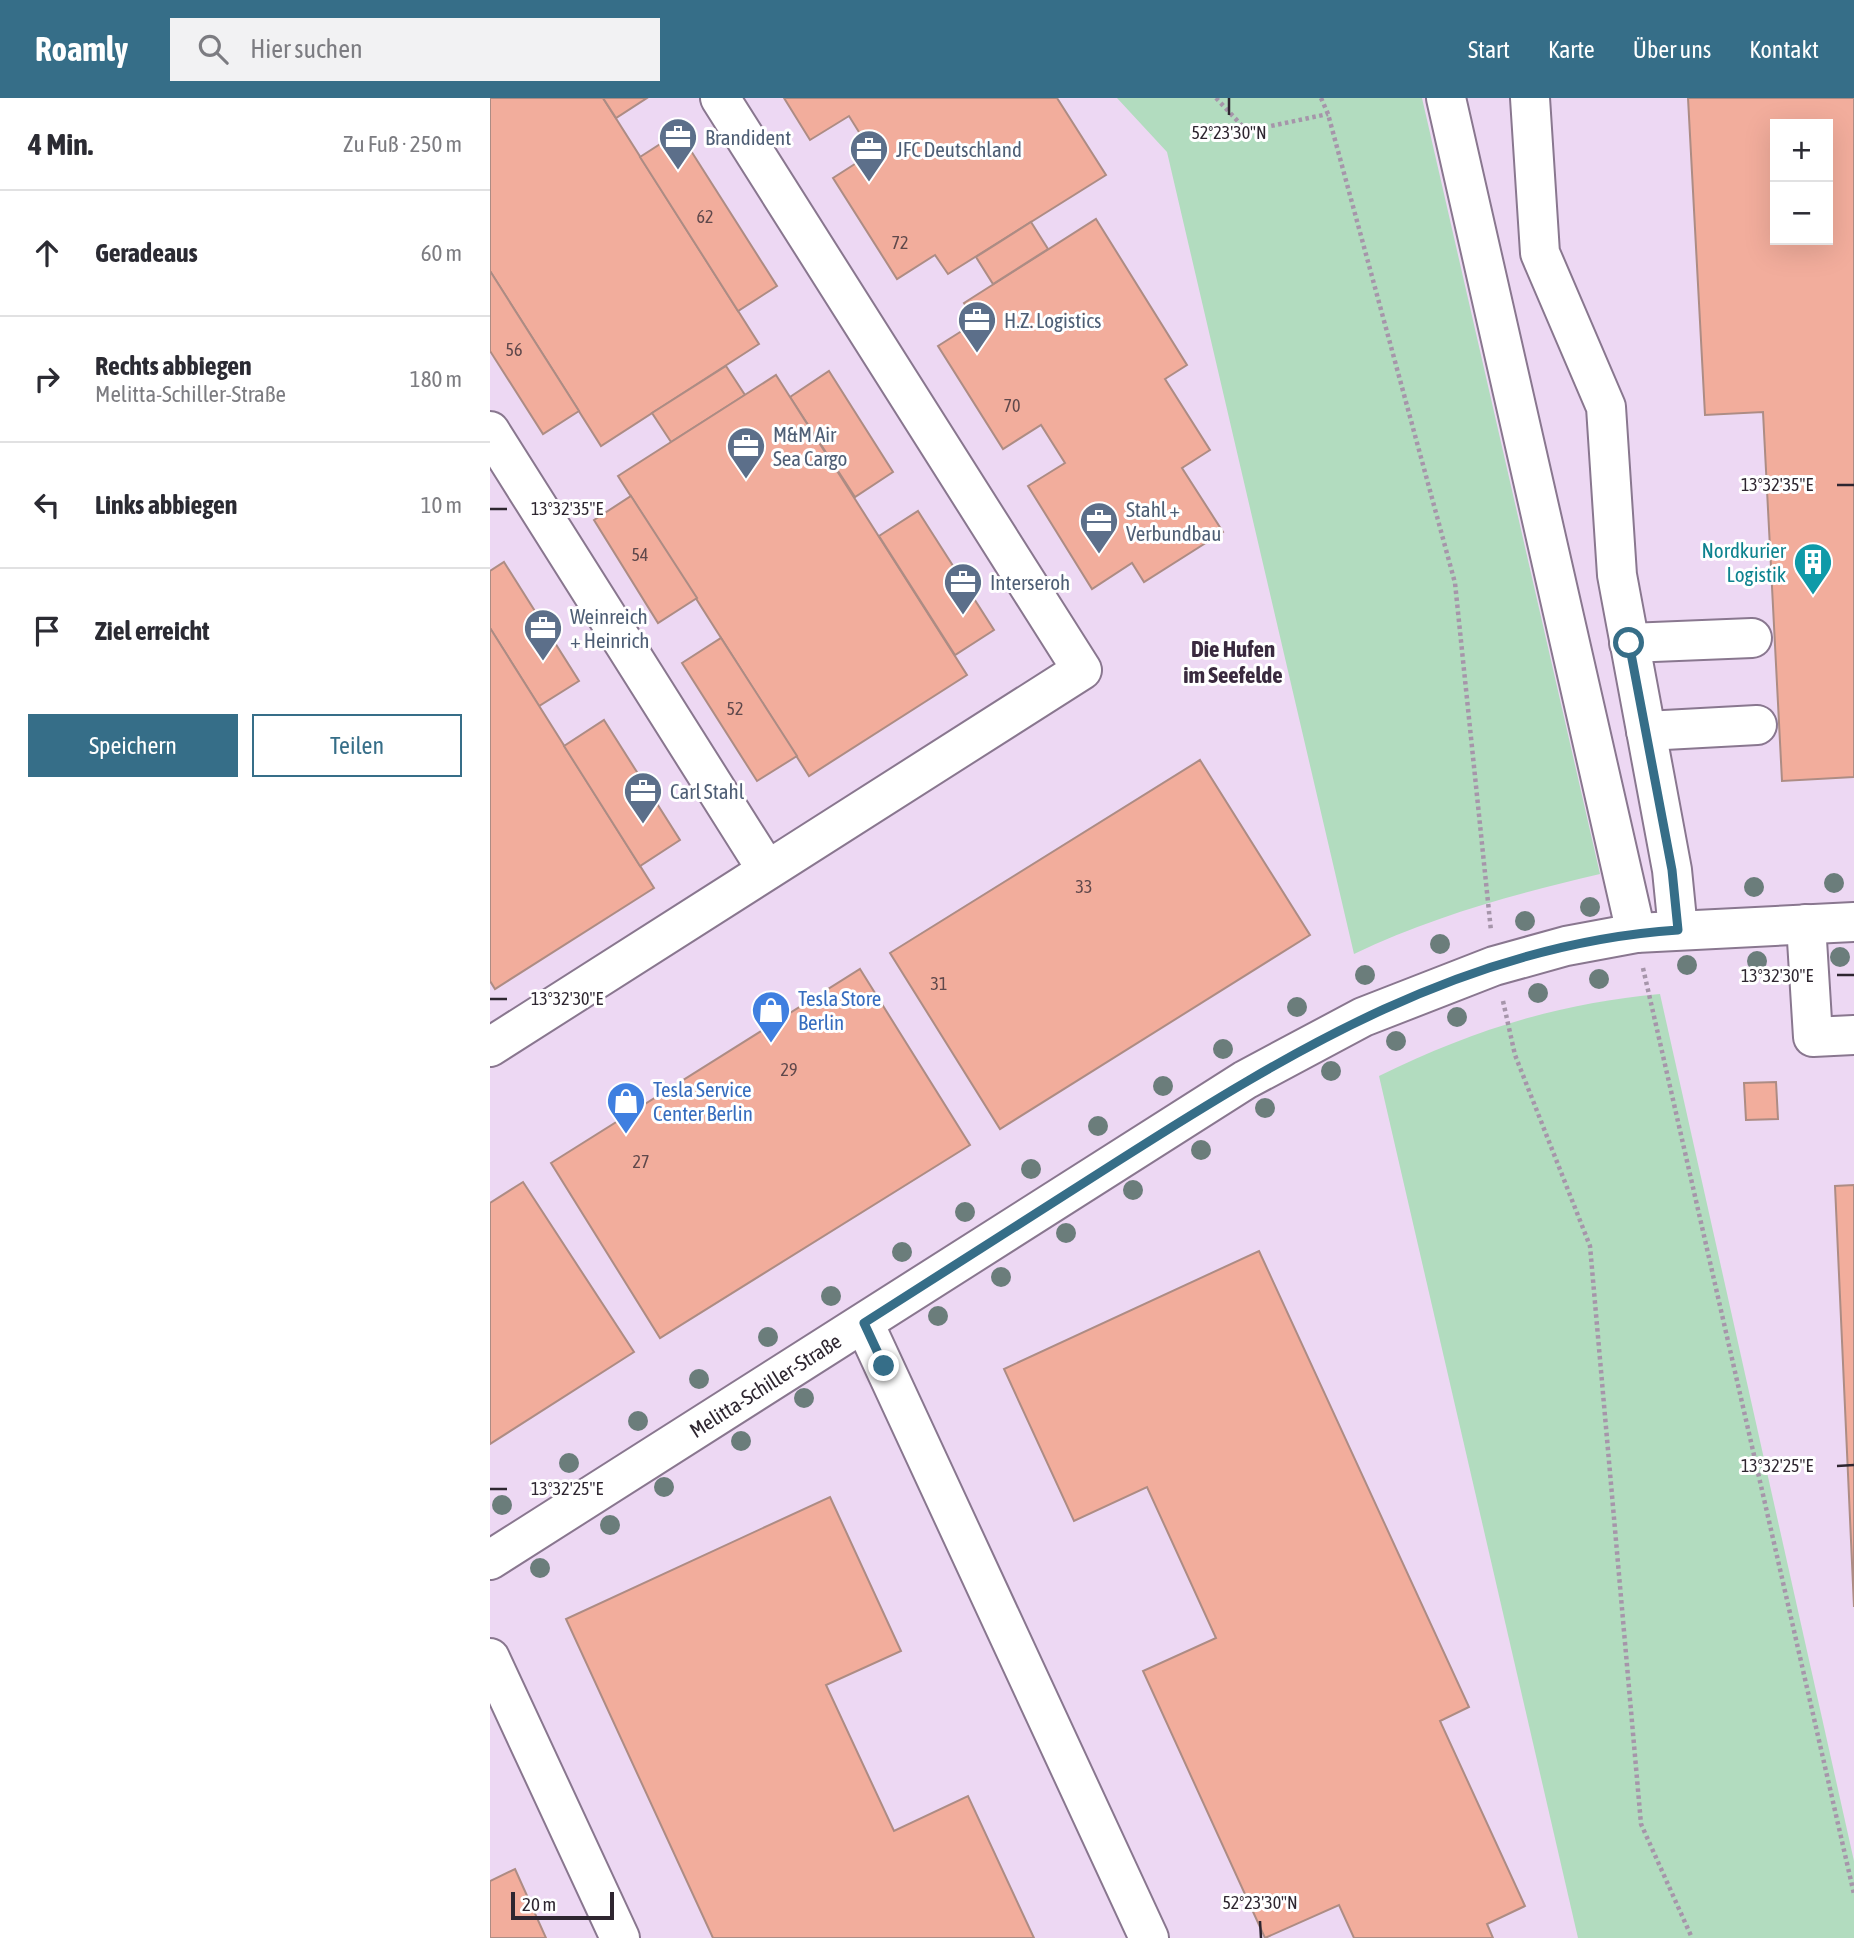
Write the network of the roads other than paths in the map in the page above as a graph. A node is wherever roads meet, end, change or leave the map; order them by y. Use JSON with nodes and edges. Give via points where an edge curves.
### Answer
{"nodes":[{"id":1,"x":720,"y":98,"type":"edge"},
{"id":2,"x":1446,"y":98,"type":"edge"},
{"id":3,"x":1530,"y":98,"type":"edge"},
{"id":4,"x":490,"y":431,"type":"edge"},
{"id":5,"x":1752,"y":638,"type":"dead end"},
{"id":6,"x":1629,"y":643,"type":"junction"},
{"id":7,"x":1757,"y":725,"type":"dead end"},
{"id":8,"x":1646,"y":731,"type":"junction"},
{"id":9,"x":767,"y":870,"type":"junction"},
{"id":10,"x":1854,"y":922,"type":"edge"},
{"id":11,"x":1806,"y":924,"type":"junction"},
{"id":12,"x":1678,"y":930,"type":"junction"},
{"id":13,"x":1636,"y":933,"type":"junction"},
{"id":14,"x":1854,"y":1035,"type":"edge"},
{"id":15,"x":490,"y":1047,"type":"edge"},
{"id":16,"x":864,"y":1323,"type":"junction"},
{"id":17,"x":490,"y":1560,"type":"edge"},
{"id":18,"x":490,"y":1658,"type":"edge"},
{"id":19,"x":620,"y":1938,"type":"edge"},
{"id":20,"x":1149,"y":1938,"type":"edge"}],
"edges":[{"from":1,"to":9,"type":"street","via":[[1082,670]]},
{"from":2,"to":13,"type":"street"},
{"from":3,"to":6,"type":"street","via":[[1540,253],[1606,407],[1617,575]]},
{"from":4,"to":9,"type":"street"},
{"from":5,"to":6,"type":"street"},
{"from":6,"to":8,"type":"street"},
{"from":7,"to":8,"type":"street"},
{"from":8,"to":12,"type":"street","via":[[1672,870]]},
{"from":9,"to":15,"type":"street"},
{"from":10,"to":11,"type":"street","name":"Melitta-Schiller-Straße"},
{"from":11,"to":12,"type":"street","name":"Melitta-Schiller-Straße"},
{"from":11,"to":14,"type":"street","via":[[1813,1037]]},
{"from":12,"to":13,"type":"street","name":"Melitta-Schiller-Straße"},
{"from":13,"to":16,"type":"street","name":"Melitta-Schiller-Straße","via":[[1494,966],[1363,1017],[1245,1080]]},
{"from":16,"to":17,"type":"street","name":"Melitta-Schiller-Straße"},
{"from":16,"to":20,"type":"street"},
{"from":18,"to":19,"type":"street"}]}
